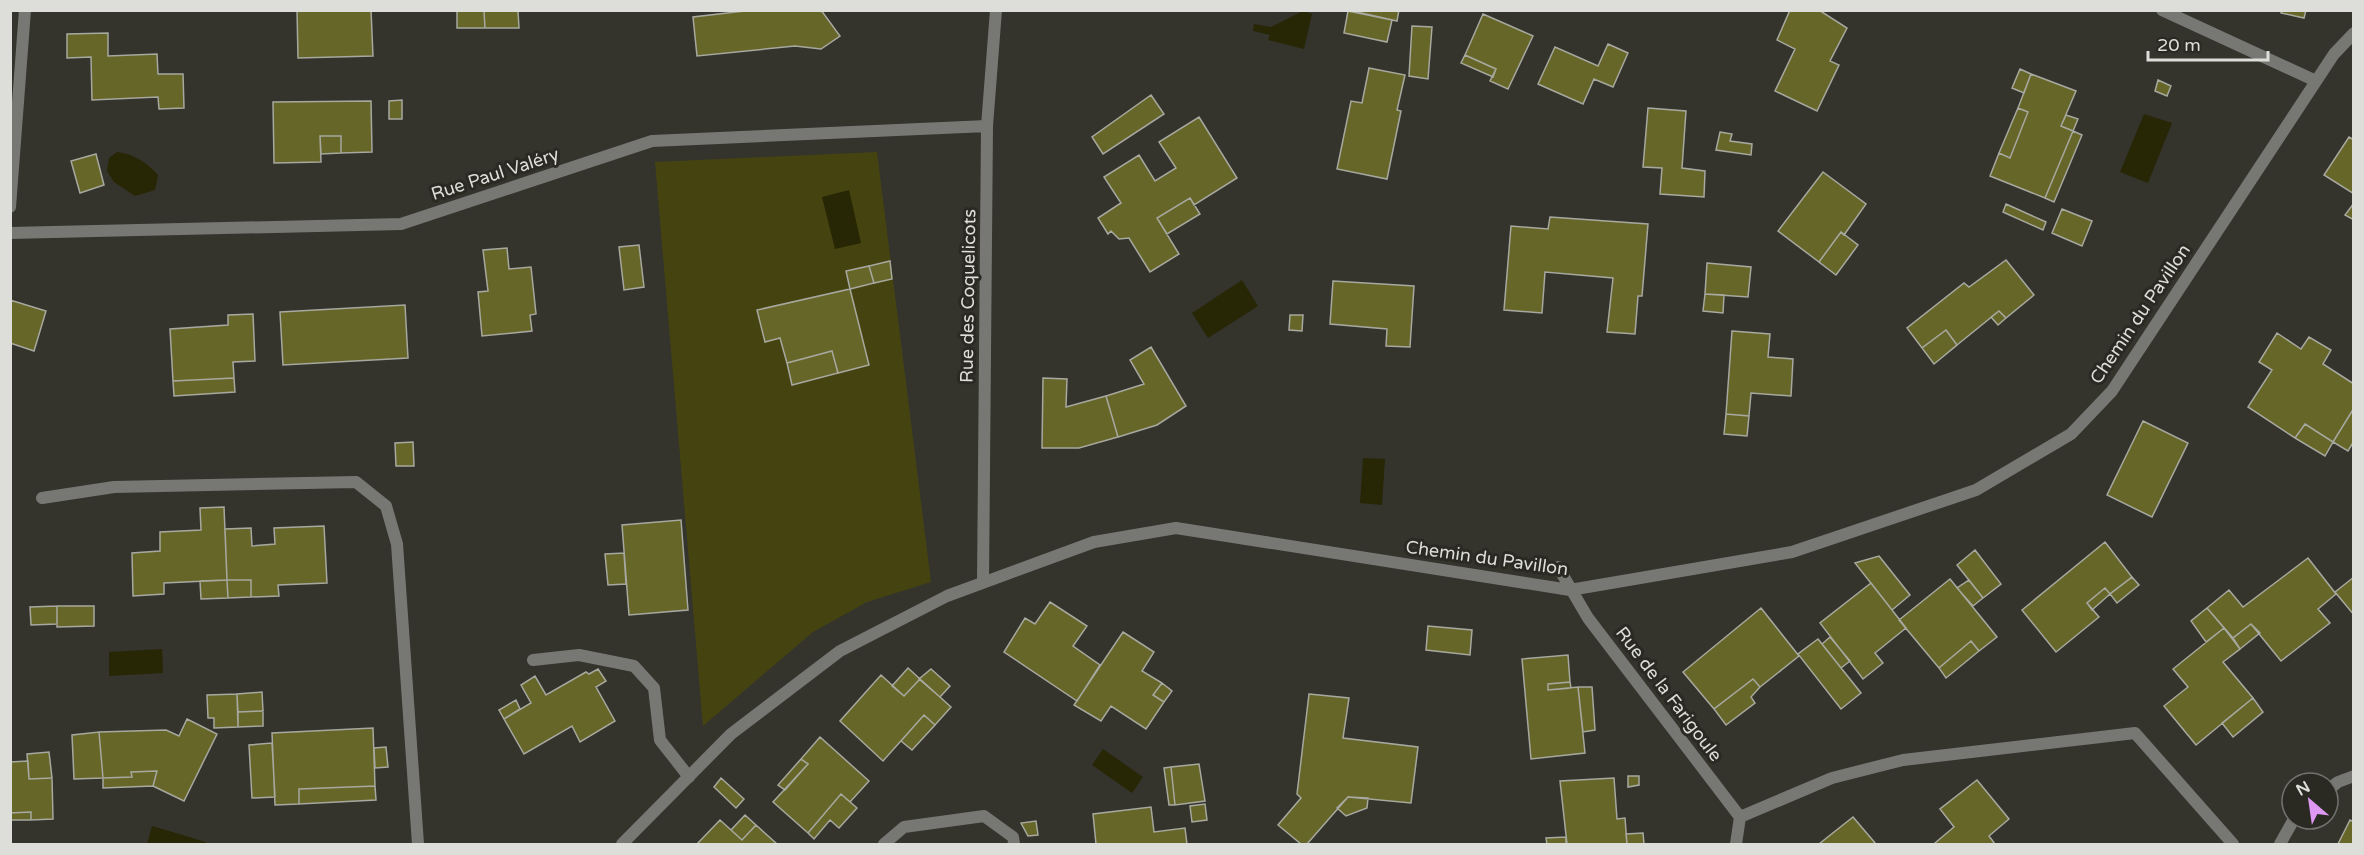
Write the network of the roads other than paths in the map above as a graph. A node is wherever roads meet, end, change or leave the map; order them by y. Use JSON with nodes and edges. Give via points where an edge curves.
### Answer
{"nodes":[{"id":1,"x":25,"y":10,"type":"edge"},
{"id":2,"x":996,"y":10,"type":"edge"},
{"id":3,"x":2162,"y":10,"type":"edge"},
{"id":4,"x":2354,"y":33,"type":"edge"},
{"id":5,"x":2316,"y":81,"type":"junction"},
{"id":6,"x":987,"y":126,"type":"junction"},
{"id":7,"x":10,"y":207,"type":"edge"},
{"id":8,"x":10,"y":233,"type":"edge"},
{"id":9,"x":42,"y":498,"type":"dead end"},
{"id":10,"x":1558,"y":567,"type":"dead end"},
{"id":11,"x":982,"y":583,"type":"junction"},
{"id":12,"x":1570,"y":590,"type":"junction"},
{"id":13,"x":533,"y":660,"type":"dead end"},
{"id":14,"x":689,"y":777,"type":"junction"},
{"id":15,"x":1740,"y":817,"type":"junction"},
{"id":16,"x":418,"y":844,"type":"edge"},
{"id":17,"x":622,"y":844,"type":"edge"},
{"id":18,"x":884,"y":844,"type":"edge"},
{"id":19,"x":1014,"y":844,"type":"edge"},
{"id":20,"x":1736,"y":844,"type":"edge"},
{"id":21,"x":2233,"y":844,"type":"edge"}],
"edges":[{"from":1,"to":7,"type":"street"},
{"from":2,"to":6,"type":"street","name":"Rue des Coquelicots"},
{"from":3,"to":5,"type":"street"},
{"from":4,"to":5,"type":"street","name":"Chemin du Pavillon"},
{"from":5,"to":12,"type":"street","name":"Chemin du Pavillon","via":[[2112,391],[2071,434],[1976,490],[1792,552]]},
{"from":6,"to":8,"type":"street","name":"Rue Paul Valéry","via":[[652,141],[401,224]]},
{"from":6,"to":11,"type":"street","name":"Rue des Coquelicots"},
{"from":9,"to":16,"type":"street","via":[[114,487],[356,482],[386,506],[397,544]]},
{"from":10,"to":12,"type":"street","name":"Rue de la Farigoule"},
{"from":11,"to":12,"type":"street","name":"Chemin du Pavillon","via":[[1094,542],[1176,528]]},
{"from":11,"to":14,"type":"street","name":"Chemin du Pavillon","via":[[947,596],[840,651],[731,734]]},
{"from":12,"to":15,"type":"street","name":"Rue de la Farigoule"},
{"from":13,"to":14,"type":"street","via":[[579,655],[634,666],[654,688],[660,740]]},
{"from":14,"to":17,"type":"street","name":"Chemin du Pavillon"},
{"from":15,"to":20,"type":"street"},
{"from":15,"to":21,"type":"street","via":[[1832,777],[1903,760],[2135,734]]},
{"from":18,"to":19,"type":"street","via":[[904,827],[984,816],[1013,837]]}]}
